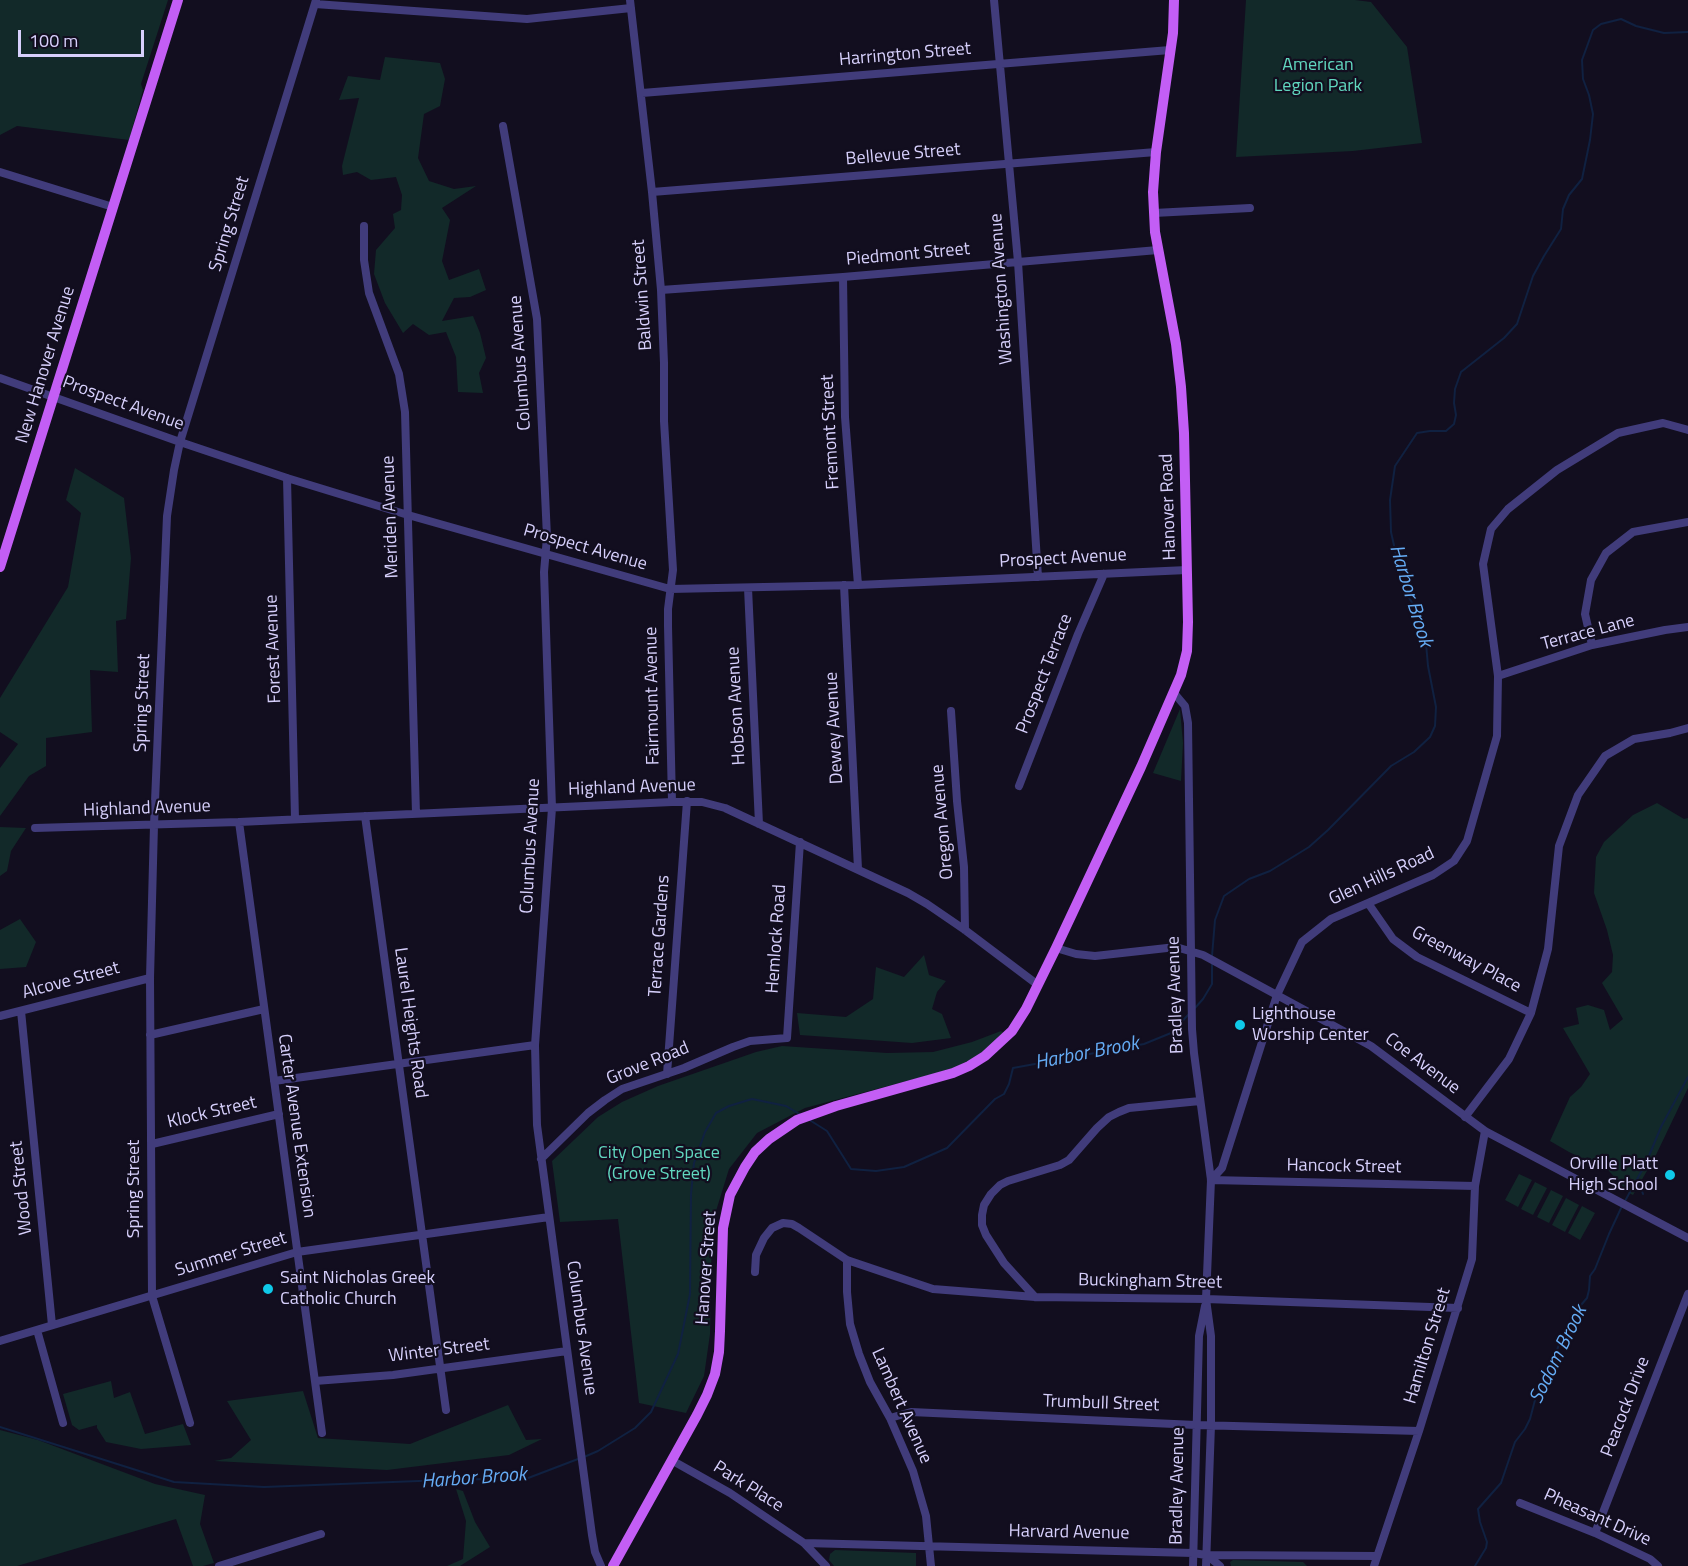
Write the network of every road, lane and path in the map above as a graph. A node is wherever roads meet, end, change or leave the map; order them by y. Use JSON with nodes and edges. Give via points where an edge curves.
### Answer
{"nodes":[{"id":1,"x":178,"y":0,"type":"edge"},
{"id":2,"x":994,"y":0,"type":"edge"},
{"id":3,"x":1174,"y":0,"type":"edge"},
{"id":4,"x":315,"y":2,"type":"edge"},
{"id":5,"x":631,"y":4,"type":"edge"},
{"id":6,"x":1170,"y":50,"type":"junction"},
{"id":7,"x":1000,"y":64,"type":"junction"},
{"id":8,"x":642,"y":93,"type":"junction"},
{"id":9,"x":503,"y":126,"type":"dead end"},
{"id":10,"x":1156,"y":152,"type":"junction"},
{"id":11,"x":1010,"y":164,"type":"junction"},
{"id":12,"x":0,"y":172,"type":"edge"},
{"id":13,"x":652,"y":192,"type":"junction"},
{"id":14,"x":113,"y":207,"type":"junction"},
{"id":15,"x":1250,"y":208,"type":"dead end"},
{"id":16,"x":1154,"y":213,"type":"junction"},
{"id":17,"x":364,"y":226,"type":"dead end"},
{"id":18,"x":1158,"y":250,"type":"junction"},
{"id":19,"x":1018,"y":262,"type":"junction"},
{"id":20,"x":843,"y":277,"type":"junction"},
{"id":21,"x":661,"y":290,"type":"junction"},
{"id":22,"x":0,"y":378,"type":"edge"},
{"id":23,"x":53,"y":397,"type":"junction"},
{"id":24,"x":1688,"y":430,"type":"edge"},
{"id":25,"x":180,"y":442,"type":"junction"},
{"id":26,"x":287,"y":478,"type":"junction"},
{"id":27,"x":408,"y":515,"type":"junction"},
{"id":28,"x":1688,"y":522,"type":"edge"},
{"id":29,"x":546,"y":554,"type":"junction"},
{"id":30,"x":0,"y":567,"type":"edge"},
{"id":31,"x":1187,"y":570,"type":"junction"},
{"id":32,"x":1104,"y":574,"type":"junction"},
{"id":33,"x":1038,"y":577,"type":"junction"},
{"id":34,"x":844,"y":585,"type":"junction"},
{"id":35,"x":858,"y":585,"type":"junction"},
{"id":36,"x":670,"y":588,"type":"junction"},
{"id":37,"x":748,"y":588,"type":"junction"},
{"id":38,"x":1688,"y":627,"type":"edge"},
{"id":39,"x":1592,"y":645,"type":"junction"},
{"id":40,"x":1498,"y":676,"type":"junction"},
{"id":41,"x":1174,"y":693,"type":"junction"},
{"id":42,"x":951,"y":711,"type":"dead end"},
{"id":43,"x":1688,"y":728,"type":"edge"},
{"id":44,"x":1019,"y":786,"type":"dead end"},
{"id":45,"x":687,"y":801,"type":"junction"},
{"id":46,"x":672,"y":802,"type":"junction"},
{"id":47,"x":552,"y":808,"type":"junction"},
{"id":48,"x":417,"y":814,"type":"junction"},
{"id":49,"x":365,"y":816,"type":"junction"},
{"id":50,"x":295,"y":819,"type":"junction"},
{"id":51,"x":239,"y":822,"type":"junction"},
{"id":52,"x":759,"y":824,"type":"junction"},
{"id":53,"x":154,"y":825,"type":"junction"},
{"id":54,"x":35,"y":828,"type":"dead end"},
{"id":55,"x":800,"y":842,"type":"junction"},
{"id":56,"x":858,"y":869,"type":"junction"},
{"id":57,"x":1368,"y":903,"type":"junction"},
{"id":58,"x":966,"y":930,"type":"junction"},
{"id":59,"x":1056,"y":948,"type":"junction"},
{"id":60,"x":1191,"y":950,"type":"junction"},
{"id":61,"x":150,"y":978,"type":"junction"},
{"id":62,"x":1038,"y":985,"type":"junction"},
{"id":63,"x":1277,"y":994,"type":"junction"},
{"id":64,"x":264,"y":1009,"type":"junction"},
{"id":65,"x":21,"y":1011,"type":"junction"},
{"id":66,"x":1531,"y":1013,"type":"junction"},
{"id":67,"x":0,"y":1016,"type":"edge"},
{"id":68,"x":150,"y":1035,"type":"junction"},
{"id":69,"x":787,"y":1038,"type":"joint"},
{"id":70,"x":535,"y":1045,"type":"junction"},
{"id":71,"x":399,"y":1063,"type":"junction"},
{"id":72,"x":667,"y":1074,"type":"junction"},
{"id":73,"x":274,"y":1081,"type":"junction"},
{"id":74,"x":1200,"y":1101,"type":"junction"},
{"id":75,"x":279,"y":1114,"type":"junction"},
{"id":76,"x":1465,"y":1117,"type":"junction"},
{"id":77,"x":1485,"y":1131,"type":"junction"},
{"id":78,"x":152,"y":1144,"type":"junction"},
{"id":79,"x":541,"y":1159,"type":"junction"},
{"id":80,"x":1211,"y":1180,"type":"junction"},
{"id":81,"x":1475,"y":1186,"type":"junction"},
{"id":82,"x":549,"y":1217,"type":"junction"},
{"id":83,"x":423,"y":1235,"type":"junction"},
{"id":84,"x":1688,"y":1238,"type":"edge"},
{"id":85,"x":297,"y":1252,"type":"junction"},
{"id":86,"x":847,"y":1260,"type":"junction"},
{"id":87,"x":755,"y":1272,"type":"dead end"},
{"id":88,"x":1688,"y":1294,"type":"edge"},
{"id":89,"x":152,"y":1296,"type":"junction"},
{"id":90,"x":1035,"y":1297,"type":"junction"},
{"id":91,"x":1206,"y":1299,"type":"junction"},
{"id":92,"x":1458,"y":1308,"type":"junction"},
{"id":93,"x":52,"y":1326,"type":"junction"},
{"id":94,"x":37,"y":1330,"type":"junction"},
{"id":95,"x":0,"y":1341,"type":"edge"},
{"id":96,"x":567,"y":1351,"type":"junction"},
{"id":97,"x":441,"y":1368,"type":"junction"},
{"id":98,"x":315,"y":1381,"type":"junction"},
{"id":99,"x":446,"y":1410,"type":"dead end"},
{"id":100,"x":891,"y":1418,"type":"junction"},
{"id":101,"x":63,"y":1423,"type":"dead end"},
{"id":102,"x":190,"y":1423,"type":"dead end"},
{"id":103,"x":1196,"y":1425,"type":"junction"},
{"id":104,"x":1211,"y":1425,"type":"junction"},
{"id":105,"x":1419,"y":1431,"type":"junction"},
{"id":106,"x":322,"y":1433,"type":"dead end"},
{"id":107,"x":673,"y":1461,"type":"junction"},
{"id":108,"x":1520,"y":1503,"type":"dead end"},
{"id":109,"x":1595,"y":1533,"type":"junction"},
{"id":110,"x":321,"y":1534,"type":"dead end"},
{"id":111,"x":804,"y":1543,"type":"junction"},
{"id":112,"x":930,"y":1546,"type":"junction"},
{"id":113,"x":1193,"y":1553,"type":"junction"},
{"id":114,"x":1206,"y":1555,"type":"junction"},
{"id":115,"x":1322,"y":1556,"type":"junction"},
{"id":116,"x":1377,"y":1556,"type":"junction"},
{"id":117,"x":219,"y":1566,"type":"edge"},
{"id":118,"x":601,"y":1566,"type":"edge"},
{"id":119,"x":613,"y":1566,"type":"edge"},
{"id":120,"x":826,"y":1566,"type":"edge"},
{"id":121,"x":931,"y":1566,"type":"edge"},
{"id":122,"x":1193,"y":1566,"type":"edge"},
{"id":123,"x":1206,"y":1566,"type":"edge"},
{"id":124,"x":1220,"y":1566,"type":"edge"},
{"id":125,"x":1322,"y":1566,"type":"edge"},
{"id":126,"x":1374,"y":1566,"type":"edge"},
{"id":127,"x":1658,"y":1566,"type":"edge"}],
"edges":[{"from":1,"to":14,"type":"main road","name":"New Hanover Avenue"},
{"from":2,"to":7,"type":"street","name":"Washington Avenue"},
{"from":3,"to":6,"type":"main road","name":"Hanover Road"},
{"from":4,"to":5,"type":"street","via":[[527,19]]},
{"from":4,"to":25,"type":"street","name":"Spring Street"},
{"from":5,"to":8,"type":"street","name":"Baldwin Street"},
{"from":6,"to":7,"type":"street","name":"Harrington Street"},
{"from":6,"to":10,"type":"main road","name":"Hanover Road"},
{"from":7,"to":8,"type":"street","name":"Harrington Street"},
{"from":7,"to":11,"type":"street","name":"Washington Avenue"},
{"from":8,"to":13,"type":"street","name":"Baldwin Street"},
{"from":9,"to":29,"type":"street","name":"Columbus Avenue","via":[[537,319]]},
{"from":10,"to":11,"type":"street","name":"Bellevue Street"},
{"from":10,"to":16,"type":"main road","name":"Hanover Road"},
{"from":11,"to":13,"type":"street","name":"Bellevue Street"},
{"from":11,"to":19,"type":"street","name":"Washington Avenue"},
{"from":12,"to":14,"type":"street"},
{"from":13,"to":21,"type":"street","name":"Baldwin Street"},
{"from":14,"to":23,"type":"main road","name":"New Hanover Avenue"},
{"from":15,"to":16,"type":"street"},
{"from":16,"to":18,"type":"main road","name":"Hanover Road"},
{"from":17,"to":27,"type":"street","name":"Meriden Avenue","via":[[369,293],[403,394]]},
{"from":18,"to":19,"type":"street","name":"Piedmont Street"},
{"from":18,"to":31,"type":"main road","name":"Hanover Road","via":[[1181,387]]},
{"from":19,"to":20,"type":"street","name":"Piedmont Street"},
{"from":19,"to":33,"type":"street","name":"Washington Avenue"},
{"from":20,"to":21,"type":"street","name":"Piedmont Street"},
{"from":20,"to":35,"type":"street","name":"Fremont Street","via":[[845,417]]},
{"from":21,"to":36,"type":"street","name":"Baldwin Street","via":[[672,553]]},
{"from":22,"to":23,"type":"street","name":"Prospect Avenue"},
{"from":23,"to":25,"type":"street","name":"Prospect Avenue"},
{"from":23,"to":30,"type":"main road","name":"New Hanover Avenue"},
{"from":24,"to":40,"type":"street","name":"Glen Hills Road","via":[[1663,423],[1618,433],[1557,470],[1508,509],[1491,529],[1483,564]]},
{"from":25,"to":26,"type":"street","name":"Prospect Avenue"},
{"from":25,"to":53,"type":"street","name":"Spring Street","via":[[167,516]]},
{"from":26,"to":27,"type":"street","name":"Prospect Avenue"},
{"from":26,"to":50,"type":"street","name":"Forest Avenue"},
{"from":27,"to":29,"type":"street","name":"Prospect Avenue"},
{"from":27,"to":48,"type":"street","name":"Meriden Avenue"},
{"from":28,"to":39,"type":"street","via":[[1633,532],[1606,553],[1591,580],[1585,614]]},
{"from":29,"to":36,"type":"street","name":"Prospect Avenue"},
{"from":29,"to":47,"type":"street","name":"Columbus Avenue"},
{"from":31,"to":32,"type":"street","name":"Prospect Avenue"},
{"from":31,"to":41,"type":"main road","name":"Hanover Road","via":[[1187,644]]},
{"from":32,"to":33,"type":"street","name":"Prospect Avenue"},
{"from":32,"to":44,"type":"street","name":"Prospect Terrace"},
{"from":33,"to":35,"type":"street","name":"Prospect Avenue"},
{"from":34,"to":35,"type":"street","name":"Prospect Avenue"},
{"from":34,"to":37,"type":"street","name":"Prospect Avenue"},
{"from":34,"to":56,"type":"street","name":"Dewey Avenue"},
{"from":36,"to":37,"type":"street","name":"Prospect Avenue"},
{"from":36,"to":46,"type":"street","name":"Fairmount Avenue"},
{"from":37,"to":52,"type":"street","name":"Hobson Avenue"},
{"from":38,"to":39,"type":"street","name":"Terrace Lane"},
{"from":39,"to":40,"type":"street","name":"Terrace Lane"},
{"from":40,"to":57,"type":"street","name":"Glen Hills Road","via":[[1497,736],[1467,841],[1454,861],[1432,875]]},
{"from":41,"to":59,"type":"main road","name":"Hanover Road"},
{"from":41,"to":60,"type":"street","name":"Bradley Avenue","via":[[1185,706],[1188,723]]},
{"from":42,"to":58,"type":"street","name":"Oregon Avenue"},
{"from":43,"to":66,"type":"street","via":[[1634,739],[1605,756],[1578,795],[1559,846],[1548,949]]},
{"from":45,"to":46,"type":"street","name":"Highland Avenue"},
{"from":45,"to":52,"type":"street","name":"Highland Avenue","via":[[714,804]]},
{"from":45,"to":72,"type":"street","name":"Terrace Gardens"},
{"from":46,"to":47,"type":"street","name":"Highland Avenue"},
{"from":47,"to":48,"type":"street","name":"Highland Avenue"},
{"from":47,"to":70,"type":"street","name":"Columbus Avenue"},
{"from":48,"to":49,"type":"street","name":"Highland Avenue"},
{"from":49,"to":50,"type":"street","name":"Highland Avenue"},
{"from":49,"to":71,"type":"street","name":"Laurel Heights Road"},
{"from":50,"to":51,"type":"street","name":"Highland Avenue"},
{"from":51,"to":53,"type":"street","name":"Highland Avenue"},
{"from":51,"to":64,"type":"street","name":"Carter Avenue Extension"},
{"from":52,"to":55,"type":"street","name":"Highland Avenue"},
{"from":53,"to":54,"type":"street","name":"Highland Avenue"},
{"from":53,"to":61,"type":"street","name":"Spring Street"},
{"from":55,"to":56,"type":"street","name":"Highland Avenue"},
{"from":55,"to":69,"type":"street","name":"Hemlock Road"},
{"from":56,"to":58,"type":"street","name":"Highland Avenue","via":[[908,893]]},
{"from":57,"to":63,"type":"street","name":"Glen Hills Road","via":[[1331,919],[1302,942]]},
{"from":57,"to":66,"type":"street","name":"Greenway Place","via":[[1393,939],[1417,957]]},
{"from":58,"to":62,"type":"street","name":"Highland Avenue"},
{"from":59,"to":60,"type":"street","name":"Coe Avenue","via":[[1095,956],[1170,947]]},
{"from":59,"to":62,"type":"main road","name":"Hanover Road"},
{"from":60,"to":63,"type":"street","name":"Coe Avenue"},
{"from":60,"to":74,"type":"street","name":"Bradley Avenue","via":[[1194,1053]]},
{"from":61,"to":65,"type":"street","name":"Alcove Street"},
{"from":61,"to":68,"type":"street","name":"Spring Street"},
{"from":62,"to":107,"type":"main road","name":"Hanover Street","via":[[1012,1031],[969,1066],[805,1116],[783,1128],[755,1152],[730,1195],[723,1228],[715,1374]]},
{"from":63,"to":76,"type":"street","name":"Coe Avenue","via":[[1371,1046]]},
{"from":63,"to":80,"type":"street","name":"Glen Hills Road","via":[[1222,1168]]},
{"from":64,"to":68,"type":"street"},
{"from":64,"to":73,"type":"street","name":"Carter Avenue Extension"},
{"from":65,"to":67,"type":"street","name":"Alcove Street"},
{"from":65,"to":93,"type":"street","name":"Wood Street"},
{"from":66,"to":76,"type":"street","via":[[1509,1059]]},
{"from":68,"to":78,"type":"street","name":"Spring Street"},
{"from":69,"to":72,"type":"street","name":"Grove Road","via":[[750,1041]]},
{"from":70,"to":71,"type":"street"},
{"from":70,"to":79,"type":"street","name":"Columbus Avenue"},
{"from":71,"to":73,"type":"street"},
{"from":71,"to":83,"type":"street","name":"Laurel Heights Road"},
{"from":72,"to":79,"type":"street","name":"Grove Road","via":[[622,1089],[605,1100]]},
{"from":73,"to":75,"type":"street","name":"Carter Avenue Extension"},
{"from":74,"to":80,"type":"street","name":"Bradley Avenue"},
{"from":74,"to":90,"type":"street","via":[[1119,1112],[1097,1128],[1069,1160],[1008,1181],[991,1194],[982,1215],[986,1235],[1004,1263]]},
{"from":75,"to":78,"type":"street","name":"Klock Street"},
{"from":75,"to":85,"type":"street","name":"Carter Avenue Extension"},
{"from":76,"to":77,"type":"street","name":"Coe Avenue"},
{"from":77,"to":81,"type":"street","name":"Hamilton Street"},
{"from":77,"to":84,"type":"street","name":"Coe Avenue"},
{"from":78,"to":89,"type":"street","name":"Spring Street"},
{"from":79,"to":82,"type":"street","name":"Columbus Avenue"},
{"from":80,"to":81,"type":"street","name":"Hancock Street"},
{"from":80,"to":91,"type":"street","name":"Bradley Avenue"},
{"from":81,"to":92,"type":"street","name":"Hamilton Street","via":[[1472,1259]]},
{"from":82,"to":83,"type":"street","name":"Summer Street"},
{"from":82,"to":96,"type":"street","name":"Columbus Avenue"},
{"from":83,"to":85,"type":"street","name":"Summer Street"},
{"from":83,"to":97,"type":"street","name":"Laurel Heights Road"},
{"from":85,"to":89,"type":"street","name":"Summer Street"},
{"from":85,"to":98,"type":"street","name":"Carter Avenue Extension"},
{"from":86,"to":87,"type":"street","name":"Buckingham Street","via":[[799,1228],[783,1223],[764,1238],[756,1255]]},
{"from":86,"to":90,"type":"street","name":"Buckingham Street","via":[[933,1289]]},
{"from":86,"to":100,"type":"street","name":"Lambert Avenue","via":[[850,1324],[870,1382]]},
{"from":88,"to":109,"type":"street","name":"Peacock Drive"},
{"from":89,"to":93,"type":"street","name":"Summer Street"},
{"from":89,"to":102,"type":"street","name":"Spring Street"},
{"from":90,"to":91,"type":"street","name":"Buckingham Street"},
{"from":91,"to":92,"type":"street","name":"Buckingham Street"},
{"from":91,"to":103,"type":"street","name":"Bradley Avenue","via":[[1199,1336]]},
{"from":91,"to":104,"type":"street","name":"Bradley Avenue","via":[[1211,1336]]},
{"from":92,"to":105,"type":"street","name":"Hamilton Street"},
{"from":93,"to":94,"type":"street","name":"Summer Street"},
{"from":94,"to":95,"type":"street","name":"Summer Street"},
{"from":94,"to":101,"type":"street"},
{"from":96,"to":97,"type":"street","name":"Winter Street"},
{"from":96,"to":118,"type":"street","name":"Columbus Avenue","via":[[592,1535]]},
{"from":97,"to":98,"type":"street","name":"Winter Street"},
{"from":97,"to":99,"type":"street","name":"Laurel Heights Road"},
{"from":98,"to":106,"type":"street","name":"Carter Avenue Extension"},
{"from":100,"to":103,"type":"street","name":"Trumbull Street","via":[[912,1412]]},
{"from":100,"to":112,"type":"street","name":"Lambert Avenue","via":[[913,1471]]},
{"from":103,"to":104,"type":"street","name":"Trumbull Street"},
{"from":103,"to":113,"type":"street","name":"Bradley Avenue"},
{"from":104,"to":105,"type":"street","name":"Trumbull Street"},
{"from":104,"to":114,"type":"street","name":"Bradley Avenue"},
{"from":105,"to":116,"type":"street","name":"Hamilton Street"},
{"from":107,"to":111,"type":"street","name":"Park Place","via":[[730,1493]]},
{"from":107,"to":119,"type":"main road","name":"Hanover Street"},
{"from":108,"to":109,"type":"street","name":"Pheasant Drive"},
{"from":109,"to":127,"type":"street","name":"Pheasant Drive"},
{"from":110,"to":117,"type":"street"},
{"from":111,"to":112,"type":"street"},
{"from":111,"to":120,"type":"street","name":"Park Place"},
{"from":112,"to":113,"type":"street","name":"Harvard Avenue"},
{"from":112,"to":121,"type":"street","name":"Lambert Avenue"},
{"from":113,"to":114,"type":"street","name":"Harvard Avenue"},
{"from":113,"to":122,"type":"street","name":"Bradley Avenue"},
{"from":114,"to":115,"type":"street","name":"Harvard Avenue"},
{"from":114,"to":123,"type":"street","name":"Bradley Avenue"},
{"from":114,"to":124,"type":"street","name":"Harvard Avenue"},
{"from":115,"to":116,"type":"street","name":"Harvard Avenue"},
{"from":115,"to":125,"type":"street"},
{"from":116,"to":126,"type":"street","name":"Hamilton Street"}]}
